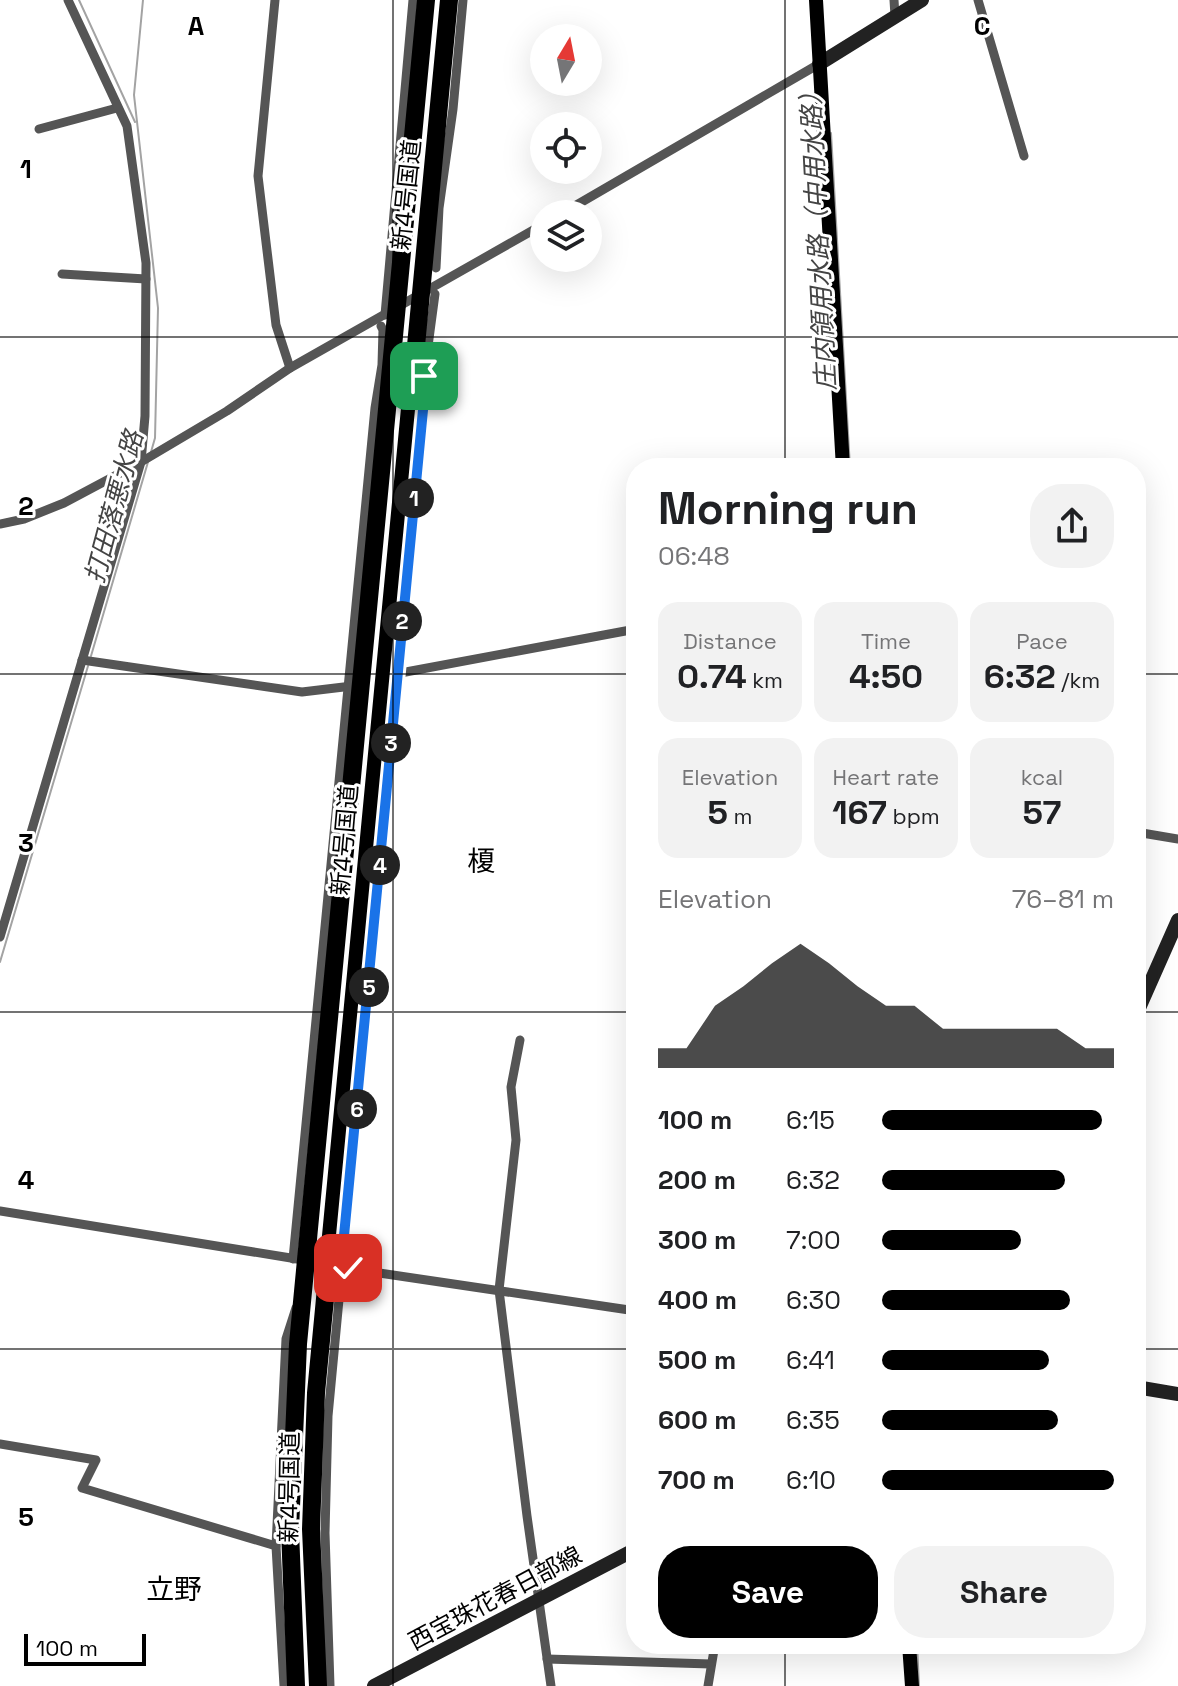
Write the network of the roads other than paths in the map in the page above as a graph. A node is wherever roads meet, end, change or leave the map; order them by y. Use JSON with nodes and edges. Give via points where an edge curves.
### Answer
{"nodes":[{"id":1,"x":68,"y":0,"type":"edge"},
{"id":2,"x":275,"y":0,"type":"edge"},
{"id":3,"x":413,"y":0,"type":"edge"},
{"id":4,"x":426,"y":0,"type":"edge"},
{"id":5,"x":449,"y":0,"type":"edge"},
{"id":6,"x":463,"y":0,"type":"edge"},
{"id":7,"x":816,"y":0,"type":"edge"},
{"id":8,"x":894,"y":0,"type":"edge"},
{"id":9,"x":922,"y":0,"type":"edge"},
{"id":10,"x":978,"y":0,"type":"edge"},
{"id":11,"x":895,"y":16,"type":"junction"},
{"id":12,"x":819,"y":64,"type":"junction"},
{"id":13,"x":117,"y":108,"type":"junction"},
{"id":14,"x":39,"y":129,"type":"dead end"},
{"id":15,"x":1024,"y":156,"type":"dead end"},
{"id":16,"x":585,"y":200,"type":"edge"},
{"id":17,"x":433,"y":216,"type":"junction"},
{"id":18,"x":530,"y":233,"type":"edge"},
{"id":19,"x":436,"y":268,"type":"dead end"},
{"id":20,"x":62,"y":274,"type":"dead end"},
{"id":21,"x":146,"y":279,"type":"junction"},
{"id":22,"x":428,"y":295,"type":"junction"},
{"id":23,"x":391,"y":311,"type":"junction"},
{"id":24,"x":381,"y":326,"type":"dead end"},
{"id":25,"x":290,"y":368,"type":"junction"},
{"id":26,"x":385,"y":378,"type":"junction"},
{"id":27,"x":842,"y":458,"type":"edge"},
{"id":28,"x":141,"y":462,"type":"junction"},
{"id":29,"x":0,"y":524,"type":"edge"},
{"id":30,"x":626,"y":631,"type":"edge"},
{"id":31,"x":82,"y":660,"type":"junction"},
{"id":32,"x":391,"y":675,"type":"junction"},
{"id":33,"x":355,"y":685,"type":"junction"},
{"id":34,"x":1146,"y":834,"type":"edge"},
{"id":35,"x":1178,"y":839,"type":"edge"},
{"id":36,"x":1178,"y":920,"type":"edge"},
{"id":37,"x":0,"y":937,"type":"edge"},
{"id":38,"x":1146,"y":992,"type":"edge"},
{"id":39,"x":520,"y":1040,"type":"dead end"},
{"id":40,"x":0,"y":1211,"type":"edge"},
{"id":41,"x":299,"y":1260,"type":"junction"},
{"id":42,"x":334,"y":1266,"type":"junction"},
{"id":43,"x":499,"y":1290,"type":"junction"},
{"id":44,"x":303,"y":1294,"type":"junction"},
{"id":45,"x":626,"y":1309,"type":"edge"},
{"id":46,"x":1146,"y":1389,"type":"edge"},
{"id":47,"x":1178,"y":1394,"type":"edge"},
{"id":48,"x":0,"y":1444,"type":"edge"},
{"id":49,"x":276,"y":1546,"type":"junction"},
{"id":50,"x":626,"y":1554,"type":"edge"},
{"id":51,"x":540,"y":1600,"type":"junction"},
{"id":52,"x":713,"y":1654,"type":"edge"},
{"id":53,"x":910,"y":1654,"type":"edge"},
{"id":54,"x":547,"y":1659,"type":"junction"},
{"id":55,"x":711,"y":1664,"type":"junction"},
{"id":56,"x":290,"y":1683,"type":"edge"},
{"id":57,"x":318,"y":1686,"type":"edge"},
{"id":58,"x":330,"y":1686,"type":"edge"},
{"id":59,"x":374,"y":1686,"type":"edge"},
{"id":60,"x":551,"y":1686,"type":"edge"},
{"id":61,"x":708,"y":1686,"type":"edge"},
{"id":62,"x":912,"y":1686,"type":"edge"}],
"edges":[{"from":1,"to":13,"type":"street"},
{"from":2,"to":25,"type":"street","via":[[258,176],[276,325]]},
{"from":3,"to":23,"type":"street"},
{"from":4,"to":23,"type":"highway","name":"新4号国道"},
{"from":5,"to":17,"type":"highway","name":"新4号国道"},
{"from":6,"to":17,"type":"street","via":[[453,109]]},
{"from":7,"to":12,"type":"main road"},
{"from":8,"to":11,"type":"street"},
{"from":9,"to":11,"type":"main road"},
{"from":10,"to":15,"type":"street"},
{"from":11,"to":12,"type":"main road"},
{"from":12,"to":16,"type":"street"},
{"from":12,"to":27,"type":"main road"},
{"from":13,"to":14,"type":"street"},
{"from":13,"to":21,"type":"street","via":[[127,126]]},
{"from":17,"to":19,"type":"street"},
{"from":17,"to":22,"type":"highway","name":"新4号国道"},
{"from":18,"to":22,"type":"street"},
{"from":20,"to":21,"type":"street"},
{"from":21,"to":28,"type":"street"},
{"from":22,"to":23,"type":"street"},
{"from":22,"to":32,"type":"highway","name":"新4号国道"},
{"from":23,"to":25,"type":"street"},
{"from":23,"to":26,"type":"highway","name":"新4号国道"},
{"from":24,"to":26,"type":"street"},
{"from":25,"to":28,"type":"street"},
{"from":26,"to":33,"type":"highway","name":"新4号国道"},
{"from":28,"to":29,"type":"street","via":[[64,503]]},
{"from":28,"to":31,"type":"street"},
{"from":30,"to":32,"type":"street"},
{"from":31,"to":33,"type":"street","via":[[302,692]]},
{"from":31,"to":37,"type":"street"},
{"from":32,"to":42,"type":"highway","name":"新4号国道"},
{"from":33,"to":41,"type":"highway","name":"新4号国道"},
{"from":34,"to":35,"type":"street"},
{"from":36,"to":38,"type":"main road"},
{"from":39,"to":43,"type":"street","via":[[511,1087],[516,1140]]},
{"from":40,"to":41,"type":"street"},
{"from":41,"to":44,"type":"highway","name":"新4号国道"},
{"from":42,"to":43,"type":"street"},
{"from":42,"to":57,"type":"highway","name":"新4号国道","via":[[315,1405],[312,1482]]},
{"from":42,"to":58,"type":"street","via":[[325,1464]]},
{"from":43,"to":45,"type":"street"},
{"from":43,"to":51,"type":"street"},
{"from":44,"to":49,"type":"street","via":[[286,1339]]},
{"from":44,"to":56,"type":"highway","name":"新4号国道","via":[[294,1396]]},
{"from":46,"to":47,"type":"main road"},
{"from":48,"to":49,"type":"street","via":[[96,1460],[82,1488]]},
{"from":49,"to":56,"type":"street"},
{"from":50,"to":51,"type":"main road","name":"西宝珠花春日部線"},
{"from":51,"to":54,"type":"street"},
{"from":51,"to":59,"type":"main road","name":"西宝珠花春日部線"},
{"from":52,"to":55,"type":"street"},
{"from":53,"to":62,"type":"main road"},
{"from":54,"to":55,"type":"street"},
{"from":54,"to":60,"type":"street"},
{"from":55,"to":61,"type":"street"}]}
